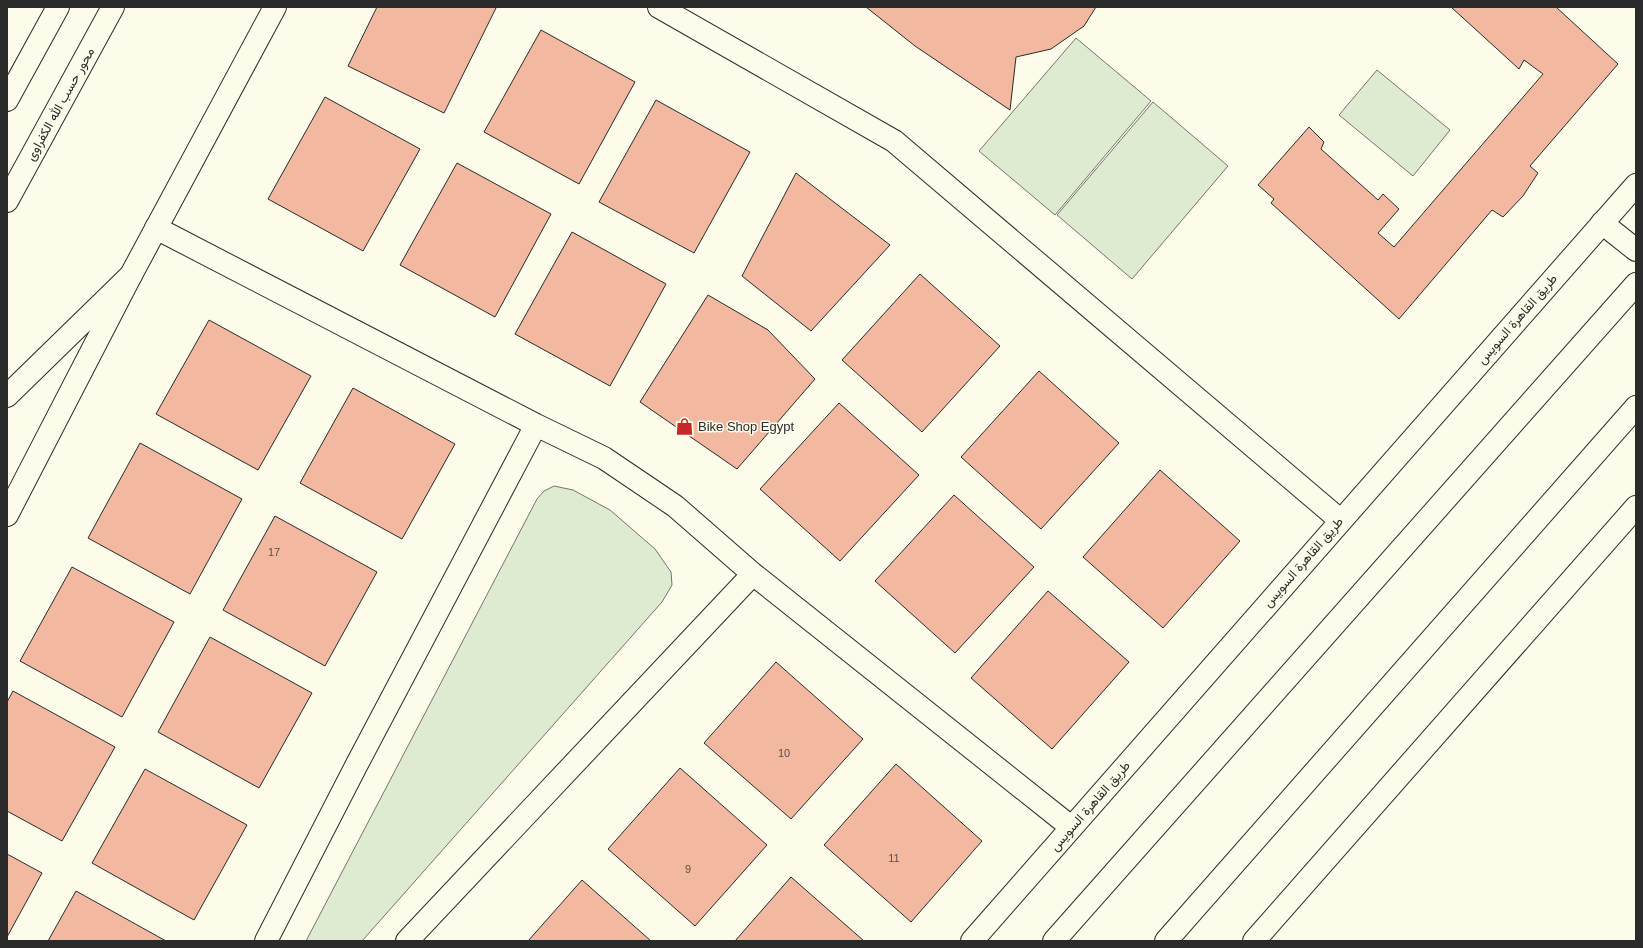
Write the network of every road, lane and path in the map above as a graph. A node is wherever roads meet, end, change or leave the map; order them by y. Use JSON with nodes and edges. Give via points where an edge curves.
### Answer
{"nodes":[{"id":1,"x":58,"y":7,"type":"edge"},
{"id":2,"x":113,"y":7,"type":"edge"},
{"id":3,"x":275,"y":7,"type":"edge"},
{"id":4,"x":659,"y":7,"type":"edge"},
{"id":5,"x":7,"y":100,"type":"edge"},
{"id":6,"x":1636,"y":185,"type":"edge"},
{"id":7,"x":7,"y":201,"type":"edge"},
{"id":8,"x":1602,"y":223,"type":"junction"},
{"id":9,"x":156,"y":228,"type":"junction"},
{"id":10,"x":1636,"y":250,"type":"edge"},
{"id":11,"x":131,"y":275,"type":"junction"},
{"id":12,"x":1636,"y":284,"type":"edge"},
{"id":13,"x":7,"y":396,"type":"edge"},
{"id":14,"x":1636,"y":406,"type":"edge"},
{"id":15,"x":536,"y":425,"type":"junction"},
{"id":16,"x":1636,"y":507,"type":"edge"},
{"id":17,"x":7,"y":515,"type":"edge"},
{"id":18,"x":1340,"y":520,"type":"junction"},
{"id":19,"x":753,"y":574,"type":"junction"},
{"id":20,"x":1071,"y":827,"type":"junction"},
{"id":21,"x":266,"y":941,"type":"edge"},
{"id":22,"x":407,"y":941,"type":"edge"},
{"id":23,"x":972,"y":941,"type":"edge"},
{"id":24,"x":1054,"y":941,"type":"edge"},
{"id":25,"x":1166,"y":941,"type":"edge"},
{"id":26,"x":1254,"y":941,"type":"edge"}],
"edges":[{"from":1,"to":5,"type":"street"},
{"from":2,"to":7,"type":"street","name":"محور حسب الله الكفراوى"},
{"from":3,"to":9,"type":"street"},
{"from":4,"to":18,"type":"street","via":[[894,140]]},
{"from":6,"to":8,"type":"street","name":"طريق القاهرة السويس"},
{"from":8,"to":10,"type":"street"},
{"from":8,"to":18,"type":"street","name":"طريق القاهرة السويس"},
{"from":9,"to":11,"type":"street"},
{"from":9,"to":15,"type":"street"},
{"from":11,"to":13,"type":"street"},
{"from":11,"to":17,"type":"street"},
{"from":12,"to":24,"type":"street"},
{"from":14,"to":25,"type":"street"},
{"from":15,"to":19,"type":"street","via":[[604,458],[675,506]]},
{"from":15,"to":21,"type":"street"},
{"from":16,"to":26,"type":"street"},
{"from":18,"to":20,"type":"street","name":"طريق القاهرة السويس"},
{"from":19,"to":20,"type":"street"},
{"from":19,"to":22,"type":"street"},
{"from":20,"to":23,"type":"street","name":"طريق القاهرة السويس"}]}
